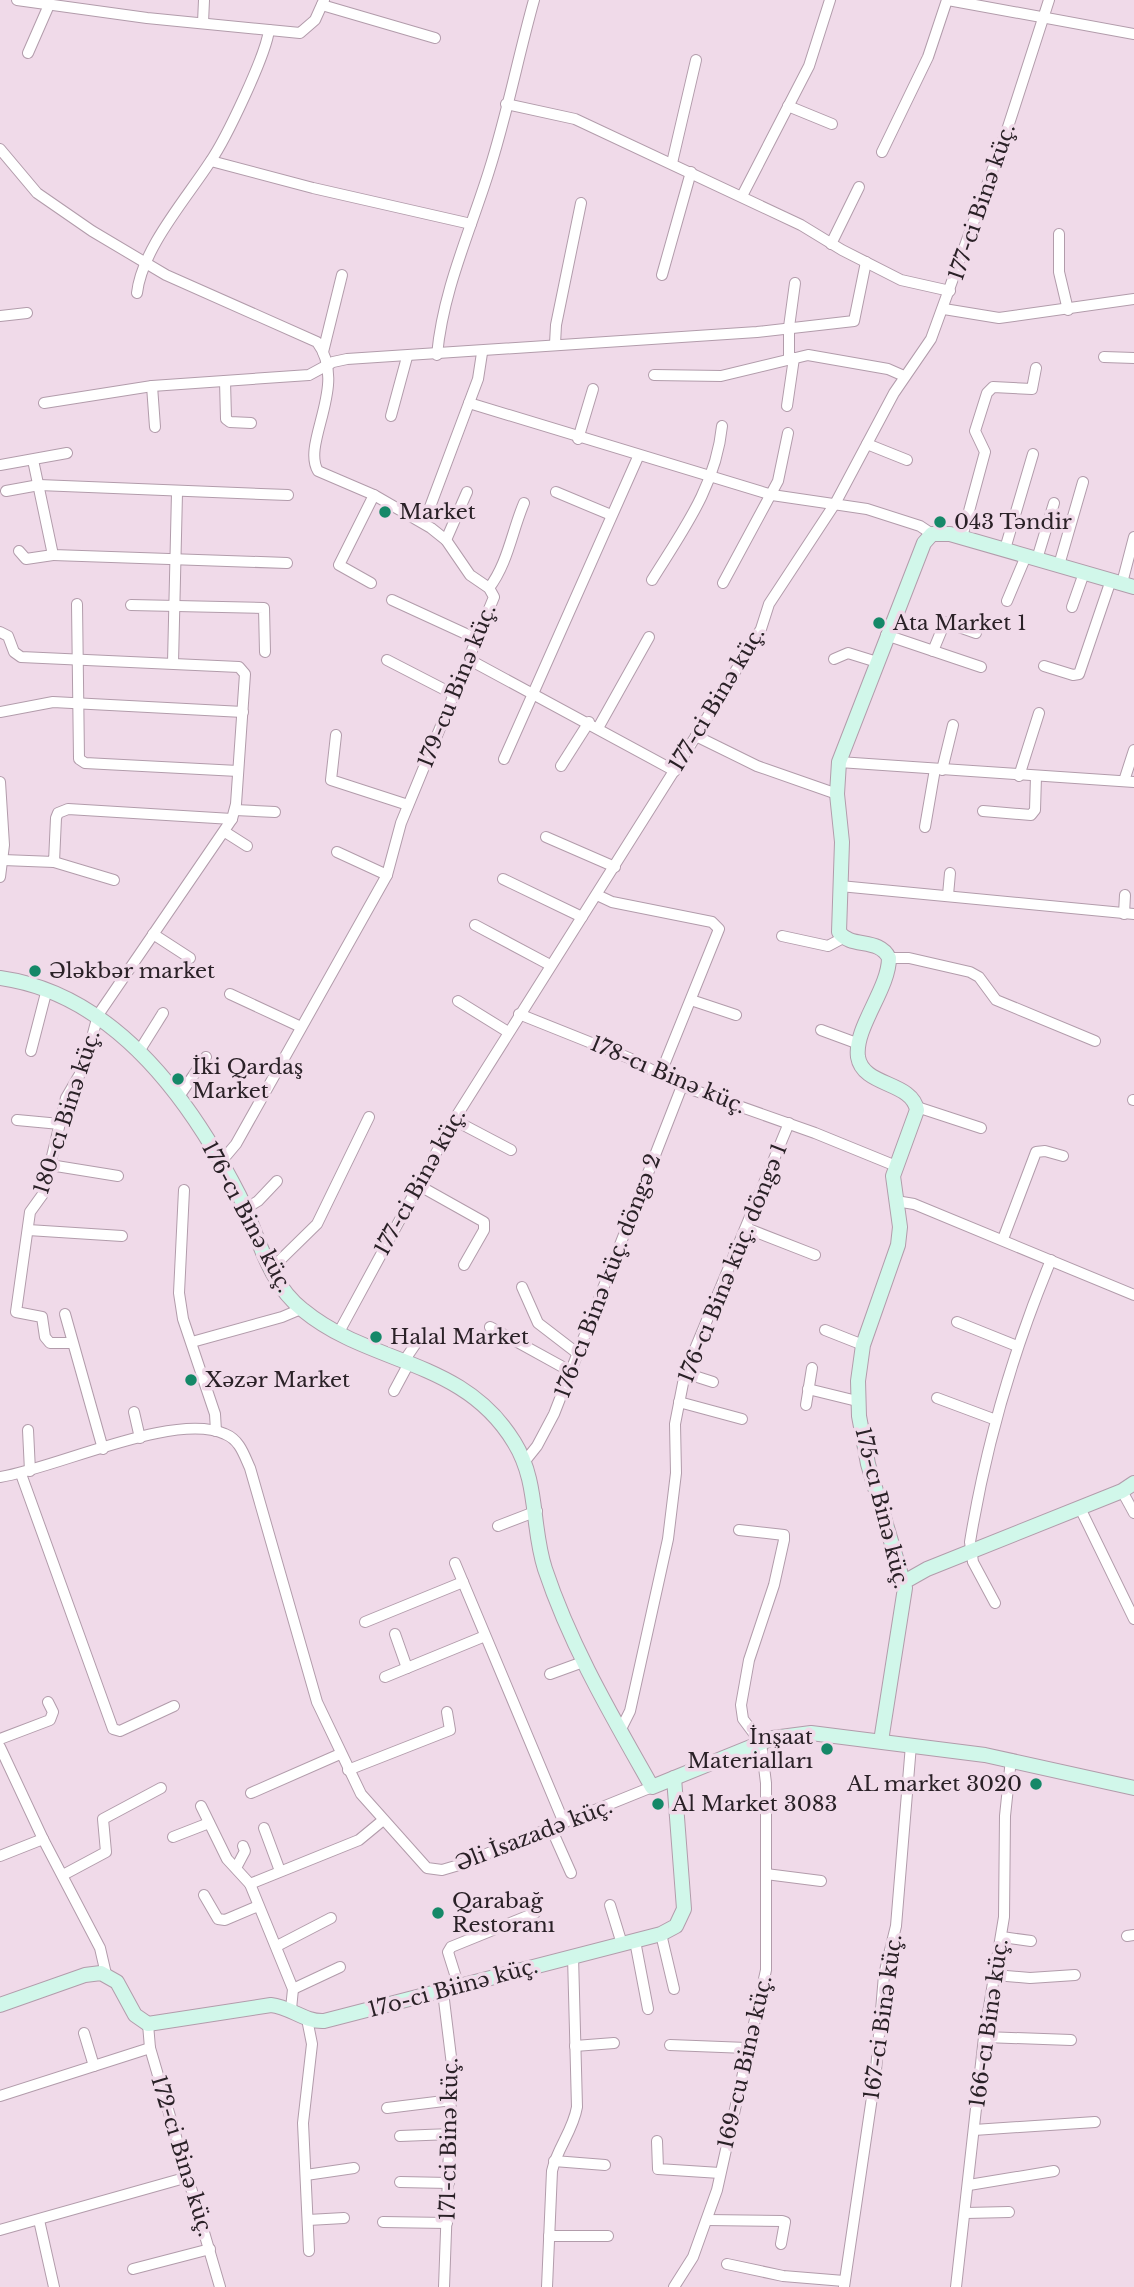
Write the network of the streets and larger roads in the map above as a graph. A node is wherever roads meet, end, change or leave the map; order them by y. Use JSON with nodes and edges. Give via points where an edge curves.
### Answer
{"nodes":[{"id":1,"x":17,"y":0,"type":"edge"},
{"id":2,"x":204,"y":0,"type":"edge"},
{"id":3,"x":534,"y":0,"type":"edge"},
{"id":4,"x":830,"y":0,"type":"edge"},
{"id":5,"x":948,"y":0,"type":"edge"},
{"id":6,"x":1049,"y":0,"type":"edge"},
{"id":7,"x":323,"y":2,"type":"edge"},
{"id":8,"x":50,"y":5,"type":"junction"},
{"id":9,"x":1044,"y":17,"type":"junction"},
{"id":10,"x":203,"y":23,"type":"junction"},
{"id":11,"x":269,"y":30,"type":"junction"},
{"id":12,"x":1134,"y":34,"type":"edge"},
{"id":13,"x":435,"y":38,"type":"dead end"},
{"id":14,"x":28,"y":53,"type":"dead end"},
{"id":15,"x":696,"y":60,"type":"dead end"},
{"id":16,"x":506,"y":104,"type":"junction"},
{"id":17,"x":788,"y":106,"type":"junction"},
{"id":18,"x":832,"y":124,"type":"dead end"},
{"id":19,"x":0,"y":149,"type":"edge"},
{"id":20,"x":882,"y":152,"type":"dead end"},
{"id":21,"x":211,"y":161,"type":"junction"},
{"id":22,"x":672,"y":163,"type":"junction"},
{"id":23,"x":691,"y":172,"type":"junction"},
{"id":24,"x":859,"y":187,"type":"dead end"},
{"id":25,"x":742,"y":196,"type":"junction"},
{"id":26,"x":581,"y":202,"type":"dead end"},
{"id":27,"x":471,"y":224,"type":"junction"},
{"id":28,"x":1059,"y":234,"type":"dead end"},
{"id":29,"x":831,"y":244,"type":"junction"},
{"id":30,"x":866,"y":262,"type":"junction"},
{"id":31,"x":146,"y":264,"type":"junction"},
{"id":32,"x":342,"y":275,"type":"dead end"},
{"id":33,"x":662,"y":275,"type":"dead end"},
{"id":34,"x":795,"y":283,"type":"dead end"},
{"id":35,"x":137,"y":292,"type":"dead end"},
{"id":36,"x":950,"y":292,"type":"junction"},
{"id":37,"x":1134,"y":299,"type":"edge"},
{"id":38,"x":944,"y":309,"type":"junction"},
{"id":39,"x":1068,"y":310,"type":"junction"},
{"id":40,"x":27,"y":313,"type":"dead end"},
{"id":41,"x":0,"y":316,"type":"edge"},
{"id":42,"x":789,"y":327,"type":"junction"},
{"id":43,"x":555,"y":344,"type":"junction"},
{"id":44,"x":323,"y":352,"type":"junction"},
{"id":45,"x":482,"y":353,"type":"junction"},
{"id":46,"x":437,"y":355,"type":"junction"},
{"id":47,"x":407,"y":357,"type":"junction"},
{"id":48,"x":1104,"y":357,"type":"dead end"},
{"id":49,"x":1134,"y":358,"type":"edge"},
{"id":50,"x":791,"y":359,"type":"junction"},
{"id":51,"x":328,"y":366,"type":"junction"},
{"id":52,"x":1036,"y":368,"type":"dead end"},
{"id":53,"x":654,"y":375,"type":"dead end"},
{"id":54,"x":904,"y":376,"type":"junction"},
{"id":55,"x":225,"y":381,"type":"junction"},
{"id":56,"x":152,"y":386,"type":"junction"},
{"id":57,"x":593,"y":389,"type":"dead end"},
{"id":58,"x":44,"y":403,"type":"dead end"},
{"id":59,"x":469,"y":403,"type":"junction"},
{"id":60,"x":787,"y":406,"type":"dead end"},
{"id":61,"x":391,"y":416,"type":"dead end"},
{"id":62,"x":251,"y":423,"type":"dead end"},
{"id":63,"x":722,"y":426,"type":"dead end"},
{"id":64,"x":155,"y":427,"type":"dead end"},
{"id":65,"x":788,"y":433,"type":"dead end"},
{"id":66,"x":578,"y":439,"type":"junction"},
{"id":67,"x":867,"y":444,"type":"junction"},
{"id":68,"x":67,"y":453,"type":"dead end"},
{"id":69,"x":1033,"y":454,"type":"dead end"},
{"id":70,"x":638,"y":457,"type":"junction"},
{"id":71,"x":33,"y":460,"type":"junction"},
{"id":72,"x":906,"y":460,"type":"dead end"},
{"id":73,"x":0,"y":466,"type":"edge"},
{"id":74,"x":711,"y":477,"type":"junction"},
{"id":75,"x":1083,"y":482,"type":"dead end"},
{"id":76,"x":39,"y":485,"type":"junction"},
{"id":77,"x":6,"y":491,"type":"dead end"},
{"id":78,"x":467,"y":492,"type":"dead end"},
{"id":79,"x":556,"y":492,"type":"dead end"},
{"id":80,"x":177,"y":493,"type":"junction"},
{"id":81,"x":288,"y":495,"type":"dead end"},
{"id":82,"x":374,"y":495,"type":"junction"},
{"id":83,"x":772,"y":495,"type":"junction"},
{"id":84,"x":836,"y":502,"type":"junction"},
{"id":85,"x":524,"y":503,"type":"dead end"},
{"id":86,"x":1054,"y":503,"type":"dead end"},
{"id":87,"x":611,"y":515,"type":"junction"},
{"id":88,"x":424,"y":523,"type":"junction"},
{"id":89,"x":932,"y":534,"type":"junction"},
{"id":90,"x":962,"y":537,"type":"junction"},
{"id":91,"x":1134,"y":537,"type":"edge"},
{"id":92,"x":446,"y":540,"type":"junction"},
{"id":93,"x":1005,"y":550,"type":"junction"},
{"id":94,"x":19,"y":551,"type":"dead end"},
{"id":95,"x":53,"y":555,"type":"junction"},
{"id":96,"x":1031,"y":557,"type":"junction"},
{"id":97,"x":176,"y":559,"type":"junction"},
{"id":98,"x":287,"y":563,"type":"dead end"},
{"id":99,"x":1059,"y":565,"type":"junction"},
{"id":100,"x":1084,"y":573,"type":"junction"},
{"id":101,"x":652,"y":580,"type":"dead end"},
{"id":102,"x":371,"y":583,"type":"dead end"},
{"id":103,"x":723,"y":583,"type":"dead end"},
{"id":104,"x":1122,"y":583,"type":"edge"},
{"id":105,"x":489,"y":589,"type":"junction"},
{"id":106,"x":392,"y":600,"type":"dead end"},
{"id":107,"x":1007,"y":600,"type":"dead end"},
{"id":108,"x":77,"y":604,"type":"dead end"},
{"id":109,"x":131,"y":605,"type":"dead end"},
{"id":110,"x":175,"y":606,"type":"junction"},
{"id":111,"x":1072,"y":607,"type":"dead end"},
{"id":112,"x":0,"y":632,"type":"edge"},
{"id":113,"x":976,"y":633,"type":"dead end"},
{"id":114,"x":886,"y":635,"type":"junction"},
{"id":115,"x":649,"y":637,"type":"dead end"},
{"id":116,"x":477,"y":639,"type":"junction"},
{"id":117,"x":933,"y":651,"type":"junction"},
{"id":118,"x":265,"y":652,"type":"dead end"},
{"id":119,"x":80,"y":659,"type":"junction"},
{"id":120,"x":468,"y":659,"type":"junction"},
{"id":121,"x":834,"y":659,"type":"dead end"},
{"id":122,"x":387,"y":660,"type":"dead end"},
{"id":123,"x":877,"y":662,"type":"junction"},
{"id":124,"x":173,"y":663,"type":"junction"},
{"id":125,"x":1044,"y":666,"type":"dead end"},
{"id":126,"x":981,"y":667,"type":"dead end"},
{"id":127,"x":533,"y":691,"type":"junction"},
{"id":128,"x":453,"y":694,"type":"junction"},
{"id":129,"x":79,"y":703,"type":"junction"},
{"id":130,"x":0,"y":712,"type":"edge"},
{"id":131,"x":243,"y":712,"type":"junction"},
{"id":132,"x":1038,"y":713,"type":"dead end"},
{"id":133,"x":593,"y":725,"type":"junction"},
{"id":134,"x":953,"y":726,"type":"dead end"},
{"id":135,"x":336,"y":734,"type":"dead end"},
{"id":136,"x":696,"y":736,"type":"junction"},
{"id":137,"x":1134,"y":750,"type":"edge"},
{"id":138,"x":504,"y":759,"type":"dead end"},
{"id":139,"x":839,"y":762,"type":"junction"},
{"id":140,"x":561,"y":766,"type":"dead end"},
{"id":141,"x":938,"y":769,"type":"junction"},
{"id":142,"x":238,"y":771,"type":"junction"},
{"id":143,"x":675,"y":771,"type":"junction"},
{"id":144,"x":1019,"y":776,"type":"junction"},
{"id":145,"x":1036,"y":776,"type":"junction"},
{"id":146,"x":1129,"y":781,"type":"edge"},
{"id":147,"x":0,"y":782,"type":"edge"},
{"id":148,"x":838,"y":794,"type":"junction"},
{"id":149,"x":0,"y":795,"type":"edge"},
{"id":150,"x":408,"y":805,"type":"junction"},
{"id":151,"x":983,"y":811,"type":"dead end"},
{"id":152,"x":275,"y":812,"type":"dead end"},
{"id":153,"x":234,"y":815,"type":"junction"},
{"id":154,"x":925,"y":827,"type":"dead end"},
{"id":155,"x":225,"y":832,"type":"junction"},
{"id":156,"x":547,"y":837,"type":"dead end"},
{"id":157,"x":247,"y":846,"type":"dead end"},
{"id":158,"x":337,"y":852,"type":"dead end"},
{"id":159,"x":3,"y":860,"type":"junction"},
{"id":160,"x":54,"y":862,"type":"junction"},
{"id":161,"x":615,"y":867,"type":"junction"},
{"id":162,"x":950,"y":873,"type":"dead end"},
{"id":163,"x":387,"y":875,"type":"junction"},
{"id":164,"x":0,"y":877,"type":"edge"},
{"id":165,"x":503,"y":879,"type":"dead end"},
{"id":166,"x":114,"y":880,"type":"dead end"},
{"id":167,"x":840,"y":886,"type":"junction"},
{"id":168,"x":597,"y":895,"type":"junction"},
{"id":169,"x":948,"y":895,"type":"junction"},
{"id":170,"x":1125,"y":895,"type":"dead end"},
{"id":171,"x":1129,"y":914,"type":"edge"},
{"id":172,"x":582,"y":917,"type":"junction"},
{"id":173,"x":475,"y":925,"type":"dead end"},
{"id":174,"x":153,"y":934,"type":"junction"},
{"id":175,"x":782,"y":936,"type":"dead end"},
{"id":176,"x":843,"y":937,"type":"junction"},
{"id":177,"x":190,"y":958,"type":"dead end"},
{"id":178,"x":889,"y":958,"type":"junction"},
{"id":179,"x":550,"y":965,"type":"junction"},
{"id":180,"x":0,"y":978,"type":"edge"},
{"id":181,"x":47,"y":989,"type":"junction"},
{"id":182,"x":230,"y":994,"type":"dead end"},
{"id":183,"x":691,"y":1000,"type":"junction"},
{"id":184,"x":458,"y":1001,"type":"dead end"},
{"id":185,"x":163,"y":1013,"type":"dead end"},
{"id":186,"x":519,"y":1014,"type":"junction"},
{"id":187,"x":98,"y":1015,"type":"junction"},
{"id":188,"x":736,"y":1015,"type":"dead end"},
{"id":189,"x":301,"y":1027,"type":"junction"},
{"id":190,"x":821,"y":1030,"type":"dead end"},
{"id":191,"x":508,"y":1032,"type":"junction"},
{"id":192,"x":1095,"y":1041,"type":"dead end"},
{"id":193,"x":859,"y":1044,"type":"junction"},
{"id":194,"x":31,"y":1051,"type":"dead end"},
{"id":195,"x":138,"y":1053,"type":"junction"},
{"id":196,"x":206,"y":1057,"type":"dead end"},
{"id":197,"x":660,"y":1074,"type":"junction"},
{"id":198,"x":682,"y":1086,"type":"junction"},
{"id":199,"x":178,"y":1098,"type":"junction"},
{"id":200,"x":917,"y":1107,"type":"junction"},
{"id":201,"x":369,"y":1117,"type":"dead end"},
{"id":202,"x":17,"y":1120,"type":"dead end"},
{"id":203,"x":454,"y":1120,"type":"junction"},
{"id":204,"x":789,"y":1123,"type":"junction"},
{"id":205,"x":60,"y":1124,"type":"junction"},
{"id":206,"x":981,"y":1128,"type":"dead end"},
{"id":207,"x":511,"y":1150,"type":"dead end"},
{"id":208,"x":1063,"y":1156,"type":"dead end"},
{"id":209,"x":220,"y":1163,"type":"junction"},
{"id":210,"x":50,"y":1166,"type":"junction"},
{"id":211,"x":895,"y":1166,"type":"junction"},
{"id":212,"x":118,"y":1176,"type":"dead end"},
{"id":213,"x":277,"y":1181,"type":"dead end"},
{"id":214,"x":418,"y":1185,"type":"junction"},
{"id":215,"x":184,"y":1190,"type":"dead end"},
{"id":216,"x":896,"y":1201,"type":"junction"},
{"id":217,"x":245,"y":1209,"type":"junction"},
{"id":218,"x":746,"y":1228,"type":"junction"},
{"id":219,"x":27,"y":1230,"type":"junction"},
{"id":220,"x":122,"y":1237,"type":"dead end"},
{"id":221,"x":1003,"y":1239,"type":"junction"},
{"id":222,"x":815,"y":1255,"type":"dead end"},
{"id":223,"x":1051,"y":1260,"type":"junction"},
{"id":224,"x":464,"y":1265,"type":"dead end"},
{"id":225,"x":271,"y":1269,"type":"junction"},
{"id":226,"x":522,"y":1287,"type":"dead end"},
{"id":227,"x":1134,"y":1295,"type":"edge"},
{"id":228,"x":301,"y":1309,"type":"junction"},
{"id":229,"x":65,"y":1314,"type":"dead end"},
{"id":230,"x":957,"y":1322,"type":"dead end"},
{"id":231,"x":490,"y":1327,"type":"dead end"},
{"id":232,"x":825,"y":1330,"type":"dead end"},
{"id":233,"x":339,"y":1332,"type":"junction"},
{"id":234,"x":421,"y":1336,"type":"dead end"},
{"id":235,"x":192,"y":1342,"type":"junction"},
{"id":236,"x":72,"y":1343,"type":"junction"},
{"id":237,"x":863,"y":1345,"type":"junction"},
{"id":238,"x":1017,"y":1346,"type":"junction"},
{"id":239,"x":577,"y":1353,"type":"junction"},
{"id":240,"x":407,"y":1362,"type":"junction"},
{"id":241,"x":811,"y":1368,"type":"dead end"},
{"id":242,"x":570,"y":1371,"type":"junction"},
{"id":243,"x":685,"y":1373,"type":"junction"},
{"id":244,"x":713,"y":1382,"type":"dead end"},
{"id":245,"x":808,"y":1389,"type":"junction"},
{"id":246,"x":394,"y":1391,"type":"dead end"},
{"id":247,"x":937,"y":1398,"type":"dead end"},
{"id":248,"x":857,"y":1401,"type":"junction"},
{"id":249,"x":678,"y":1402,"type":"junction"},
{"id":250,"x":806,"y":1405,"type":"dead end"},
{"id":251,"x":134,"y":1412,"type":"dead end"},
{"id":252,"x":742,"y":1419,"type":"dead end"},
{"id":253,"x":996,"y":1420,"type":"junction"},
{"id":254,"x":28,"y":1430,"type":"dead end"},
{"id":255,"x":216,"y":1431,"type":"junction"},
{"id":256,"x":140,"y":1438,"type":"junction"},
{"id":257,"x":103,"y":1449,"type":"junction"},
{"id":258,"x":525,"y":1461,"type":"junction"},
{"id":259,"x":25,"y":1472,"type":"junction"},
{"id":260,"x":0,"y":1477,"type":"edge"},
{"id":261,"x":1130,"y":1487,"type":"edge"},
{"id":262,"x":1080,"y":1508,"type":"junction"},
{"id":263,"x":537,"y":1511,"type":"junction"},
{"id":264,"x":1134,"y":1513,"type":"edge"},
{"id":265,"x":498,"y":1526,"type":"dead end"},
{"id":266,"x":739,"y":1530,"type":"dead end"},
{"id":267,"x":970,"y":1551,"type":"junction"},
{"id":268,"x":455,"y":1563,"type":"dead end"},
{"id":269,"x":463,"y":1582,"type":"junction"},
{"id":270,"x":904,"y":1582,"type":"junction"},
{"id":271,"x":995,"y":1603,"type":"dead end"},
{"id":272,"x":1134,"y":1619,"type":"edge"},
{"id":273,"x":365,"y":1622,"type":"dead end"},
{"id":274,"x":395,"y":1634,"type":"dead end"},
{"id":275,"x":485,"y":1636,"type":"junction"},
{"id":276,"x":583,"y":1662,"type":"junction"},
{"id":277,"x":407,"y":1668,"type":"junction"},
{"id":278,"x":550,"y":1674,"type":"dead end"},
{"id":279,"x":385,"y":1677,"type":"dead end"},
{"id":280,"x":48,"y":1702,"type":"dead end"},
{"id":281,"x":174,"y":1706,"type":"dead end"},
{"id":282,"x":447,"y":1712,"type":"dead end"},
{"id":283,"x":620,"y":1731,"type":"junction"},
{"id":284,"x":0,"y":1739,"type":"edge"},
{"id":285,"x":881,"y":1741,"type":"junction"},
{"id":286,"x":761,"y":1742,"type":"junction"},
{"id":287,"x":911,"y":1745,"type":"junction"},
{"id":288,"x":0,"y":1747,"type":"edge"},
{"id":289,"x":340,"y":1754,"type":"junction"},
{"id":290,"x":1011,"y":1759,"type":"junction"},
{"id":291,"x":348,"y":1770,"type":"junction"},
{"id":292,"x":674,"y":1778,"type":"junction"},
{"id":293,"x":652,"y":1787,"type":"junction"},
{"id":294,"x":161,"y":1788,"type":"dead end"},
{"id":295,"x":1134,"y":1788,"type":"edge"},
{"id":296,"x":251,"y":1793,"type":"dead end"},
{"id":297,"x":201,"y":1806,"type":"dead end"},
{"id":298,"x":382,"y":1821,"type":"junction"},
{"id":299,"x":564,"y":1823,"type":"junction"},
{"id":300,"x":209,"y":1824,"type":"junction"},
{"id":301,"x":264,"y":1828,"type":"dead end"},
{"id":302,"x":551,"y":1828,"type":"junction"},
{"id":303,"x":173,"y":1837,"type":"dead end"},
{"id":304,"x":43,"y":1839,"type":"junction"},
{"id":305,"x":243,"y":1846,"type":"dead end"},
{"id":306,"x":0,"y":1856,"type":"edge"},
{"id":307,"x":236,"y":1868,"type":"junction"},
{"id":308,"x":280,"y":1871,"type":"junction"},
{"id":309,"x":571,"y":1873,"type":"dead end"},
{"id":310,"x":766,"y":1874,"type":"junction"},
{"id":311,"x":63,"y":1875,"type":"junction"},
{"id":312,"x":821,"y":1881,"type":"dead end"},
{"id":313,"x":250,"y":1884,"type":"junction"},
{"id":314,"x":204,"y":1895,"type":"dead end"},
{"id":315,"x":610,"y":1905,"type":"dead end"},
{"id":316,"x":258,"y":1906,"type":"junction"},
{"id":317,"x":535,"y":1913,"type":"dead end"},
{"id":318,"x":331,"y":1918,"type":"dead end"},
{"id":319,"x":662,"y":1934,"type":"junction"},
{"id":320,"x":1002,"y":1937,"type":"junction"},
{"id":321,"x":1031,"y":1941,"type":"dead end"},
{"id":322,"x":628,"y":1943,"type":"junction"},
{"id":323,"x":278,"y":1946,"type":"junction"},
{"id":324,"x":573,"y":1956,"type":"junction"},
{"id":325,"x":340,"y":1967,"type":"dead end"},
{"id":326,"x":106,"y":1974,"type":"junction"},
{"id":327,"x":995,"y":1975,"type":"junction"},
{"id":328,"x":1075,"y":1975,"type":"dead end"},
{"id":329,"x":459,"y":1987,"type":"junction"},
{"id":330,"x":293,"y":1989,"type":"junction"},
{"id":331,"x":674,"y":1989,"type":"dead end"},
{"id":332,"x":443,"y":1992,"type":"junction"},
{"id":333,"x":0,"y":2005,"type":"edge"},
{"id":334,"x":291,"y":2009,"type":"junction"},
{"id":335,"x":648,"y":2009,"type":"dead end"},
{"id":336,"x":307,"y":2019,"type":"junction"},
{"id":337,"x":148,"y":2025,"type":"junction"},
{"id":338,"x":84,"y":2033,"type":"dead end"},
{"id":339,"x":984,"y":2037,"type":"junction"},
{"id":340,"x":1070,"y":2040,"type":"dead end"},
{"id":341,"x":614,"y":2043,"type":"dead end"},
{"id":342,"x":670,"y":2045,"type":"dead end"},
{"id":343,"x":575,"y":2046,"type":"junction"},
{"id":344,"x":150,"y":2048,"type":"junction"},
{"id":345,"x":747,"y":2048,"type":"junction"},
{"id":346,"x":93,"y":2066,"type":"junction"},
{"id":347,"x":0,"y":2096,"type":"edge"},
{"id":348,"x":452,"y":2099,"type":"junction"},
{"id":349,"x":387,"y":2108,"type":"dead end"},
{"id":350,"x":1095,"y":2122,"type":"dead end"},
{"id":351,"x":974,"y":2130,"type":"junction"},
{"id":352,"x":451,"y":2134,"type":"junction"},
{"id":353,"x":400,"y":2136,"type":"dead end"},
{"id":354,"x":657,"y":2141,"type":"dead end"},
{"id":355,"x":554,"y":2161,"type":"junction"},
{"id":356,"x":605,"y":2165,"type":"dead end"},
{"id":357,"x":354,"y":2168,"type":"dead end"},
{"id":358,"x":1054,"y":2171,"type":"dead end"},
{"id":359,"x":720,"y":2173,"type":"junction"},
{"id":360,"x":306,"y":2175,"type":"junction"},
{"id":361,"x":188,"y":2177,"type":"junction"},
{"id":362,"x":400,"y":2182,"type":"dead end"},
{"id":363,"x":449,"y":2183,"type":"junction"},
{"id":364,"x":970,"y":2185,"type":"junction"},
{"id":365,"x":1009,"y":2212,"type":"dead end"},
{"id":366,"x":966,"y":2213,"type":"junction"},
{"id":367,"x":344,"y":2218,"type":"dead end"},
{"id":368,"x":39,"y":2220,"type":"junction"},
{"id":369,"x":308,"y":2220,"type":"junction"},
{"id":370,"x":707,"y":2220,"type":"junction"},
{"id":371,"x":383,"y":2222,"type":"dead end"},
{"id":372,"x":447,"y":2223,"type":"junction"},
{"id":373,"x":0,"y":2230,"type":"edge"},
{"id":374,"x":549,"y":2236,"type":"junction"},
{"id":375,"x":608,"y":2236,"type":"dead end"},
{"id":376,"x":781,"y":2244,"type":"dead end"},
{"id":377,"x":210,"y":2249,"type":"junction"},
{"id":378,"x":309,"y":2250,"type":"dead end"},
{"id":379,"x":727,"y":2264,"type":"dead end"},
{"id":380,"x":133,"y":2269,"type":"dead end"},
{"id":381,"x":844,"y":2284,"type":"edge"},
{"id":382,"x":54,"y":2287,"type":"edge"},
{"id":383,"x":220,"y":2287,"type":"edge"},
{"id":384,"x":444,"y":2287,"type":"edge"},
{"id":385,"x":547,"y":2287,"type":"edge"},
{"id":386,"x":674,"y":2287,"type":"edge"},
{"id":387,"x":956,"y":2287,"type":"edge"}],
"edges":[{"from":1,"to":8,"type":"street"},
{"from":2,"to":10,"type":"street"},
{"from":3,"to":16,"type":"street"},
{"from":4,"to":17,"type":"street","via":[[809,66]]},
{"from":5,"to":9,"type":"street"},
{"from":5,"to":20,"type":"street","via":[[928,57]]},
{"from":6,"to":9,"type":"street","name":"177-ci Binə küç."},
{"from":7,"to":11,"type":"street","via":[[305,32]]},
{"from":7,"to":13,"type":"street"},
{"from":8,"to":10,"type":"street"},
{"from":8,"to":14,"type":"street"},
{"from":9,"to":12,"type":"street"},
{"from":9,"to":36,"type":"street","name":"177-ci Binə küç."},
{"from":10,"to":11,"type":"street"},
{"from":11,"to":21,"type":"street"},
{"from":15,"to":22,"type":"street"},
{"from":16,"to":22,"type":"street","via":[[575,119]]},
{"from":16,"to":27,"type":"street"},
{"from":17,"to":18,"type":"street"},
{"from":17,"to":25,"type":"street"},
{"from":19,"to":31,"type":"street","via":[[45,200]]},
{"from":21,"to":27,"type":"street"},
{"from":21,"to":31,"type":"street"},
{"from":22,"to":23,"type":"street"},
{"from":23,"to":25,"type":"street"},
{"from":23,"to":33,"type":"street"},
{"from":24,"to":29,"type":"street"},
{"from":25,"to":29,"type":"street"},
{"from":26,"to":43,"type":"street"},
{"from":27,"to":46,"type":"street","via":[[440,321]]},
{"from":28,"to":39,"type":"street","via":[[1059,272]]},
{"from":29,"to":30,"type":"street"},
{"from":30,"to":36,"type":"street","via":[[911,283]]},
{"from":30,"to":42,"type":"street","via":[[853,321]]},
{"from":31,"to":35,"type":"street"},
{"from":31,"to":44,"type":"street","via":[[307,336]]},
{"from":32,"to":44,"type":"street"},
{"from":34,"to":42,"type":"street"},
{"from":36,"to":38,"type":"street","name":"177-ci Binə küç."},
{"from":37,"to":39,"type":"street"},
{"from":38,"to":39,"type":"street","via":[[999,318]]},
{"from":38,"to":54,"type":"street","name":"177-ci Binə küç.","via":[[931,339]]},
{"from":40,"to":41,"type":"street"},
{"from":42,"to":43,"type":"street"},
{"from":42,"to":50,"type":"street"},
{"from":43,"to":45,"type":"street"},
{"from":44,"to":51,"type":"street","name":"179-cu Binə küç."},
{"from":45,"to":46,"type":"street"},
{"from":45,"to":59,"type":"street"},
{"from":46,"to":47,"type":"street"},
{"from":47,"to":51,"type":"street","via":[[348,359]]},
{"from":47,"to":61,"type":"street"},
{"from":48,"to":49,"type":"street"},
{"from":50,"to":53,"type":"street","via":[[721,376]]},
{"from":50,"to":54,"type":"street","via":[[817,356]]},
{"from":50,"to":60,"type":"street"},
{"from":51,"to":55,"type":"street","via":[[309,374]]},
{"from":51,"to":82,"type":"street","name":"179-cu Binə küç.","via":[[329,387],[314,466],[324,475]]},
{"from":52,"to":90,"type":"street","via":[[1032,389],[993,387],[986,393],[975,436],[985,452]]},
{"from":54,"to":67,"type":"street","name":"177-ci Binə küç."},
{"from":55,"to":56,"type":"street"},
{"from":55,"to":62,"type":"street","via":[[226,419]]},
{"from":56,"to":58,"type":"street"},
{"from":56,"to":64,"type":"street"},
{"from":57,"to":66,"type":"street"},
{"from":59,"to":66,"type":"street"},
{"from":59,"to":88,"type":"street"},
{"from":63,"to":74,"type":"street"},
{"from":65,"to":83,"type":"street"},
{"from":66,"to":70,"type":"street"},
{"from":67,"to":72,"type":"street"},
{"from":67,"to":84,"type":"street","name":"177-ci Binə küç."},
{"from":68,"to":71,"type":"street"},
{"from":69,"to":93,"type":"street"},
{"from":70,"to":74,"type":"street"},
{"from":70,"to":87,"type":"street"},
{"from":71,"to":73,"type":"street"},
{"from":71,"to":76,"type":"street"},
{"from":74,"to":83,"type":"street"},
{"from":74,"to":101,"type":"street"},
{"from":75,"to":99,"type":"street"},
{"from":76,"to":77,"type":"street"},
{"from":76,"to":80,"type":"street"},
{"from":76,"to":95,"type":"street"},
{"from":78,"to":92,"type":"street"},
{"from":79,"to":87,"type":"street"},
{"from":80,"to":81,"type":"street"},
{"from":80,"to":97,"type":"street"},
{"from":82,"to":88,"type":"street","name":"179-cu Binə küç."},
{"from":82,"to":102,"type":"street","via":[[340,565]]},
{"from":83,"to":84,"type":"street"},
{"from":83,"to":103,"type":"street"},
{"from":84,"to":89,"type":"street","via":[[920,526]]},
{"from":84,"to":136,"type":"street","name":"177-ci Binə küç.","via":[[769,604],[761,629]]},
{"from":85,"to":105,"type":"street"},
{"from":86,"to":96,"type":"street"},
{"from":87,"to":127,"type":"street"},
{"from":88,"to":92,"type":"street","name":"179-cu Binə küç."},
{"from":89,"to":90,"type":"street"},
{"from":89,"to":114,"type":"street","via":[[924,543]]},
{"from":90,"to":93,"type":"street"},
{"from":91,"to":104,"type":"street"},
{"from":92,"to":105,"type":"street","name":"179-cu Binə küç.","via":[[470,575]]},
{"from":93,"to":96,"type":"street"},
{"from":94,"to":95,"type":"street","via":[[26,559]]},
{"from":95,"to":97,"type":"street"},
{"from":96,"to":99,"type":"street"},
{"from":96,"to":107,"type":"street"},
{"from":97,"to":98,"type":"street"},
{"from":97,"to":110,"type":"street"},
{"from":99,"to":100,"type":"street"},
{"from":100,"to":104,"type":"street"},
{"from":100,"to":111,"type":"street"},
{"from":104,"to":125,"type":"street","via":[[1079,674]]},
{"from":105,"to":116,"type":"street","name":"179-cu Binə küç.","via":[[494,597]]},
{"from":106,"to":116,"type":"street"},
{"from":108,"to":119,"type":"street"},
{"from":109,"to":110,"type":"street"},
{"from":110,"to":118,"type":"street","via":[[264,608]]},
{"from":110,"to":124,"type":"street"},
{"from":112,"to":119,"type":"street","name":"180-cı Binə küç.","via":[[8,636],[13,652],[21,657]]},
{"from":113,"to":117,"type":"street","via":[[945,622]]},
{"from":114,"to":117,"type":"street"},
{"from":114,"to":123,"type":"street"},
{"from":115,"to":133,"type":"street"},
{"from":116,"to":120,"type":"street","name":"179-cu Binə küç."},
{"from":117,"to":126,"type":"street"},
{"from":119,"to":124,"type":"street","name":"180-cı Binə küç."},
{"from":119,"to":129,"type":"street"},
{"from":120,"to":127,"type":"street"},
{"from":120,"to":128,"type":"street","name":"179-cu Binə küç."},
{"from":121,"to":123,"type":"street","via":[[848,653]]},
{"from":122,"to":128,"type":"street"},
{"from":123,"to":139,"type":"street"},
{"from":124,"to":131,"type":"street","name":"180-cı Binə küç.","via":[[243,670]]},
{"from":127,"to":133,"type":"street"},
{"from":127,"to":138,"type":"street"},
{"from":128,"to":150,"type":"street","name":"179-cu Binə küç."},
{"from":129,"to":130,"type":"street","via":[[44,703]]},
{"from":129,"to":131,"type":"street"},
{"from":129,"to":142,"type":"street","via":[[81,762]]},
{"from":131,"to":142,"type":"street","name":"180-cı Binə küç."},
{"from":132,"to":144,"type":"street"},
{"from":133,"to":140,"type":"street"},
{"from":133,"to":143,"type":"street"},
{"from":134,"to":141,"type":"street"},
{"from":135,"to":150,"type":"street","via":[[331,780]]},
{"from":136,"to":143,"type":"street","name":"177-ci Binə küç."},
{"from":136,"to":148,"type":"street","via":[[757,765]]},
{"from":137,"to":146,"type":"street"},
{"from":139,"to":141,"type":"street"},
{"from":139,"to":148,"type":"street"},
{"from":141,"to":144,"type":"street"},
{"from":141,"to":154,"type":"street"},
{"from":142,"to":153,"type":"street","name":"180-cı Binə küç."},
{"from":143,"to":161,"type":"street","name":"177-ci Binə küç."},
{"from":144,"to":145,"type":"street"},
{"from":145,"to":146,"type":"street"},
{"from":145,"to":151,"type":"street","via":[[1031,815]]},
{"from":147,"to":149,"type":"street"},
{"from":148,"to":167,"type":"street"},
{"from":149,"to":159,"type":"street"},
{"from":150,"to":163,"type":"street","name":"179-cu Binə küç."},
{"from":152,"to":153,"type":"street"},
{"from":153,"to":155,"type":"street","name":"180-cı Binə küç."},
{"from":153,"to":160,"type":"street","via":[[62,810],[56,818]]},
{"from":155,"to":157,"type":"street"},
{"from":155,"to":174,"type":"street","name":"180-cı Binə küç."},
{"from":156,"to":161,"type":"street"},
{"from":158,"to":163,"type":"street"},
{"from":159,"to":160,"type":"street"},
{"from":159,"to":164,"type":"street"},
{"from":160,"to":166,"type":"street"},
{"from":161,"to":168,"type":"street","name":"177-ci Binə küç."},
{"from":162,"to":169,"type":"street"},
{"from":163,"to":189,"type":"street","name":"179-cu Binə küç."},
{"from":165,"to":172,"type":"street"},
{"from":167,"to":169,"type":"street"},
{"from":167,"to":176,"type":"street","via":[[838,929]]},
{"from":168,"to":172,"type":"street","name":"177-ci Binə küç."},
{"from":168,"to":183,"type":"street","via":[[717,925],[719,935]]},
{"from":169,"to":171,"type":"street"},
{"from":170,"to":171,"type":"street"},
{"from":172,"to":179,"type":"street","name":"177-ci Binə küç."},
{"from":173,"to":179,"type":"street"},
{"from":174,"to":177,"type":"street"},
{"from":174,"to":187,"type":"street","name":"180-cı Binə küç."},
{"from":175,"to":176,"type":"street","via":[[828,946]]},
{"from":176,"to":178,"type":"street","via":[[880,948]]},
{"from":178,"to":192,"type":"street","via":[[970,972],[996,1000]]},
{"from":178,"to":193,"type":"street"},
{"from":179,"to":186,"type":"street","name":"177-ci Binə küç."},
{"from":180,"to":181,"type":"street","name":"176-cı Binə küç."},
{"from":181,"to":187,"type":"street","name":"176-cı Binə küç."},
{"from":181,"to":194,"type":"street"},
{"from":182,"to":189,"type":"street"},
{"from":183,"to":188,"type":"street"},
{"from":183,"to":197,"type":"street"},
{"from":184,"to":191,"type":"street"},
{"from":185,"to":195,"type":"street"},
{"from":186,"to":191,"type":"street","name":"177-ci Binə küç."},
{"from":186,"to":197,"type":"street","name":"178-cı Binə küç."},
{"from":187,"to":195,"type":"street","name":"176-cı Binə küç."},
{"from":187,"to":205,"type":"street","name":"180-cı Binə küç.","via":[[86,1062],[69,1091]]},
{"from":189,"to":209,"type":"street","name":"179-cu Binə küç.","via":[[236,1144]]},
{"from":190,"to":193,"type":"street"},
{"from":191,"to":203,"type":"street","name":"177-ci Binə küç."},
{"from":193,"to":200,"type":"street","via":[[864,1070],[904,1093]]},
{"from":195,"to":199,"type":"street","name":"176-cı Binə küç."},
{"from":196,"to":199,"type":"street"},
{"from":197,"to":198,"type":"street","name":"178-cı Binə küç."},
{"from":198,"to":204,"type":"street","name":"178-cı Binə küç."},
{"from":198,"to":239,"type":"street","name":"176-cı Binə küç. döngə 2"},
{"from":199,"to":209,"type":"street","name":"176-cı Binə küç."},
{"from":200,"to":206,"type":"street"},
{"from":200,"to":211,"type":"street","name":"175-cı Binə küç."},
{"from":201,"to":225,"type":"street","via":[[317,1223]]},
{"from":202,"to":205,"type":"street"},
{"from":203,"to":207,"type":"street"},
{"from":203,"to":214,"type":"street","name":"177-ci Binə küç."},
{"from":204,"to":211,"type":"street","name":"178-cı Binə küç."},
{"from":204,"to":218,"type":"street","name":"176-cı Binə küç. döngə 1"},
{"from":205,"to":210,"type":"street","name":"180-cı Binə küç."},
{"from":208,"to":221,"type":"street","via":[[1036,1152]]},
{"from":209,"to":217,"type":"street","name":"176-cı Binə küç."},
{"from":210,"to":212,"type":"street"},
{"from":210,"to":219,"type":"street","name":"180-cı Binə küç."},
{"from":211,"to":216,"type":"street","name":"175-cı Binə küç."},
{"from":213,"to":217,"type":"street"},
{"from":214,"to":224,"type":"street","via":[[484,1222]]},
{"from":214,"to":233,"type":"street","name":"177-ci Binə küç."},
{"from":215,"to":235,"type":"street","via":[[179,1293]]},
{"from":216,"to":221,"type":"street"},
{"from":216,"to":237,"type":"street","name":"175-cı Binə küç.","via":[[898,1245]]},
{"from":217,"to":225,"type":"street","name":"176-cı Binə küç."},
{"from":218,"to":222,"type":"street"},
{"from":218,"to":243,"type":"street","name":"176-cı Binə küç. döngə 1"},
{"from":219,"to":220,"type":"street"},
{"from":219,"to":236,"type":"street","name":"180-cı Binə küç.","via":[[16,1312],[42,1317],[50,1343]]},
{"from":221,"to":223,"type":"street"},
{"from":223,"to":227,"type":"street"},
{"from":223,"to":238,"type":"street"},
{"from":225,"to":228,"type":"street","name":"176-cı Binə küç."},
{"from":226,"to":239,"type":"street","via":[[538,1323]]},
{"from":228,"to":233,"type":"street","name":"176-cı Binə küç."},
{"from":228,"to":235,"type":"street"},
{"from":229,"to":236,"type":"street"},
{"from":230,"to":238,"type":"street"},
{"from":231,"to":242,"type":"street"},
{"from":232,"to":237,"type":"street"},
{"from":233,"to":240,"type":"street","name":"176-cı Binə küç."},
{"from":234,"to":240,"type":"street"},
{"from":235,"to":255,"type":"street"},
{"from":236,"to":257,"type":"street"},
{"from":237,"to":248,"type":"street","name":"175-cı Binə küç."},
{"from":238,"to":253,"type":"street"},
{"from":239,"to":242,"type":"street","name":"176-cı Binə küç. döngə 2"},
{"from":240,"to":246,"type":"street"},
{"from":240,"to":258,"type":"street","name":"176-cı Binə küç.","via":[[445,1377],[475,1396],[503,1426]]},
{"from":241,"to":245,"type":"street"},
{"from":242,"to":258,"type":"street","name":"176-cı Binə küç. döngə 2","via":[[554,1414]]},
{"from":243,"to":244,"type":"street"},
{"from":243,"to":249,"type":"street","name":"176-cı Binə küç. döngə 1"},
{"from":245,"to":248,"type":"street"},
{"from":245,"to":250,"type":"street"},
{"from":247,"to":253,"type":"street"},
{"from":248,"to":270,"type":"street","name":"175-cı Binə küç.","via":[[868,1464]]},
{"from":249,"to":252,"type":"street"},
{"from":249,"to":283,"type":"street","name":"176-cı Binə küç. döngə 1","via":[[668,1538],[630,1711]]},
{"from":251,"to":256,"type":"street"},
{"from":253,"to":267,"type":"street"},
{"from":254,"to":259,"type":"street"},
{"from":255,"to":256,"type":"street","via":[[171,1430]]},
{"from":255,"to":289,"type":"street","name":"Əli İsazadə küç.","via":[[234,1439],[250,1468],[317,1702]]},
{"from":256,"to":257,"type":"street"},
{"from":257,"to":259,"type":"street"},
{"from":258,"to":263,"type":"street","name":"176-cı Binə küç."},
{"from":259,"to":260,"type":"street"},
{"from":259,"to":281,"type":"street","via":[[113,1729],[120,1731]]},
{"from":261,"to":262,"type":"street"},
{"from":261,"to":264,"type":"street"},
{"from":262,"to":267,"type":"street"},
{"from":262,"to":272,"type":"street"},
{"from":263,"to":265,"type":"street"},
{"from":263,"to":276,"type":"street","name":"176-cı Binə küç.","via":[[544,1565]]},
{"from":266,"to":286,"type":"street","via":[[784,1535],[741,1705],[743,1719]]},
{"from":267,"to":270,"type":"street"},
{"from":267,"to":271,"type":"street"},
{"from":268,"to":269,"type":"street"},
{"from":269,"to":273,"type":"street"},
{"from":269,"to":275,"type":"street"},
{"from":270,"to":285,"type":"street","name":"175-cı Binə küç."},
{"from":274,"to":277,"type":"street"},
{"from":275,"to":277,"type":"street"},
{"from":275,"to":299,"type":"street"},
{"from":276,"to":278,"type":"street"},
{"from":276,"to":283,"type":"street","name":"176-cı Binə küç."},
{"from":277,"to":279,"type":"street"},
{"from":280,"to":284,"type":"street","via":[[53,1713],[50,1720]]},
{"from":282,"to":291,"type":"street","via":[[450,1730]]},
{"from":283,"to":293,"type":"street","name":"176-cı Binə küç."},
{"from":285,"to":286,"type":"street","name":"Əli İsazadə küç.","via":[[811,1733]]},
{"from":285,"to":287,"type":"street","name":"Əli İsazadə küç."},
{"from":286,"to":292,"type":"street","name":"Əli İsazadə küç."},
{"from":286,"to":310,"type":"street","name":"169-cu Binə küç."},
{"from":287,"to":290,"type":"street","name":"Əli İsazadə küç."},
{"from":287,"to":381,"type":"street","name":"167-ci Binə küç.","via":[[897,1916],[884,1975],[873,2096]]},
{"from":288,"to":304,"type":"street"},
{"from":289,"to":291,"type":"street","name":"Əli İsazadə küç."},
{"from":289,"to":296,"type":"street"},
{"from":290,"to":295,"type":"street","name":"Əli İsazadə küç."},
{"from":290,"to":320,"type":"street","name":"166-cı Binə küç."},
{"from":291,"to":298,"type":"street","name":"Əli İsazadə küç.","via":[[365,1802]]},
{"from":292,"to":293,"type":"street","name":"Əli İsazadə küç."},
{"from":292,"to":319,"type":"street","via":[[684,1909],[676,1926]]},
{"from":293,"to":299,"type":"street","name":"Əli İsazadə küç."},
{"from":294,"to":311,"type":"street","via":[[103,1819],[106,1852]]},
{"from":297,"to":300,"type":"street"},
{"from":298,"to":302,"type":"street","name":"Əli İsazadə küç.","via":[[427,1868],[436,1871]]},
{"from":298,"to":308,"type":"street","via":[[359,1840]]},
{"from":299,"to":302,"type":"street","name":"Əli İsazadə küç."},
{"from":300,"to":303,"type":"street"},
{"from":300,"to":307,"type":"street"},
{"from":301,"to":308,"type":"street"},
{"from":302,"to":309,"type":"street"},
{"from":304,"to":306,"type":"street"},
{"from":304,"to":311,"type":"street"},
{"from":305,"to":307,"type":"street","via":[[246,1851]]},
{"from":307,"to":313,"type":"street"},
{"from":308,"to":313,"type":"street"},
{"from":310,"to":312,"type":"street"},
{"from":310,"to":345,"type":"street","name":"169-cu Binə küç.","via":[[766,1970]]},
{"from":311,"to":326,"type":"street","via":[[100,1948]]},
{"from":313,"to":316,"type":"street"},
{"from":314,"to":316,"type":"street","via":[[218,1919]]},
{"from":315,"to":322,"type":"street"},
{"from":316,"to":323,"type":"street"},
{"from":317,"to":329,"type":"street","via":[[451,1947],[448,1952]]},
{"from":318,"to":323,"type":"street"},
{"from":319,"to":322,"type":"street","name":"17o-ci Biinə küç."},
{"from":319,"to":331,"type":"street"},
{"from":320,"to":321,"type":"street"},
{"from":320,"to":327,"type":"street","name":"166-cı Binə küç."},
{"from":322,"to":324,"type":"street","name":"17o-ci Biinə küç."},
{"from":322,"to":335,"type":"street"},
{"from":323,"to":330,"type":"street"},
{"from":324,"to":329,"type":"street","name":"17o-ci Biinə küç."},
{"from":324,"to":343,"type":"street"},
{"from":325,"to":330,"type":"street"},
{"from":326,"to":333,"type":"street","via":[[85,1975]]},
{"from":326,"to":337,"type":"street","via":[[117,1982],[138,2019]]},
{"from":327,"to":328,"type":"street"},
{"from":327,"to":339,"type":"street","name":"166-cı Binə küç."},
{"from":329,"to":332,"type":"street","name":"17o-ci Biinə küç."},
{"from":330,"to":334,"type":"street"},
{"from":332,"to":336,"type":"street","name":"17o-ci Biinə küç.","via":[[324,2021]]},
{"from":332,"to":348,"type":"street","name":"171-ci Binə küç."},
{"from":334,"to":336,"type":"street"},
{"from":334,"to":337,"type":"street","via":[[265,2005]]},
{"from":336,"to":360,"type":"street","via":[[312,2045],[303,2105]]},
{"from":337,"to":344,"type":"street","name":"172-ci Binə küç."},
{"from":338,"to":346,"type":"street"},
{"from":339,"to":340,"type":"street"},
{"from":339,"to":351,"type":"street","name":"166-cı Binə küç."},
{"from":341,"to":343,"type":"street"},
{"from":342,"to":345,"type":"street"},
{"from":343,"to":355,"type":"street","via":[[575,2120]]},
{"from":344,"to":346,"type":"street"},
{"from":344,"to":361,"type":"street","name":"172-ci Binə küç."},
{"from":345,"to":359,"type":"street","name":"169-cu Binə küç."},
{"from":346,"to":347,"type":"street"},
{"from":348,"to":349,"type":"street"},
{"from":348,"to":352,"type":"street","name":"171-ci Binə küç."},
{"from":350,"to":351,"type":"street"},
{"from":351,"to":364,"type":"street","name":"166-cı Binə küç."},
{"from":352,"to":353,"type":"street"},
{"from":352,"to":363,"type":"street","name":"171-ci Binə küç."},
{"from":354,"to":359,"type":"street","via":[[658,2169]]},
{"from":355,"to":356,"type":"street"},
{"from":355,"to":374,"type":"street"},
{"from":357,"to":360,"type":"street"},
{"from":358,"to":364,"type":"street"},
{"from":359,"to":370,"type":"street","name":"169-cu Binə küç."},
{"from":360,"to":369,"type":"street"},
{"from":361,"to":368,"type":"street"},
{"from":361,"to":377,"type":"street","name":"172-ci Binə küç."},
{"from":362,"to":363,"type":"street"},
{"from":363,"to":372,"type":"street","name":"171-ci Binə küç."},
{"from":364,"to":366,"type":"street","name":"166-cı Binə küç."},
{"from":365,"to":366,"type":"street"},
{"from":366,"to":387,"type":"street","name":"166-cı Binə küç."},
{"from":367,"to":369,"type":"street"},
{"from":368,"to":373,"type":"street"},
{"from":368,"to":382,"type":"street"},
{"from":369,"to":378,"type":"street"},
{"from":370,"to":376,"type":"street","via":[[782,2221]]},
{"from":370,"to":386,"type":"street","name":"169-cu Binə küç.","via":[[693,2257]]},
{"from":371,"to":372,"type":"street"},
{"from":372,"to":384,"type":"street","name":"171-ci Binə küç."},
{"from":374,"to":375,"type":"street"},
{"from":374,"to":385,"type":"street"},
{"from":377,"to":380,"type":"street"},
{"from":377,"to":383,"type":"street","name":"172-ci Binə küç."},
{"from":379,"to":381,"type":"street"}]}
